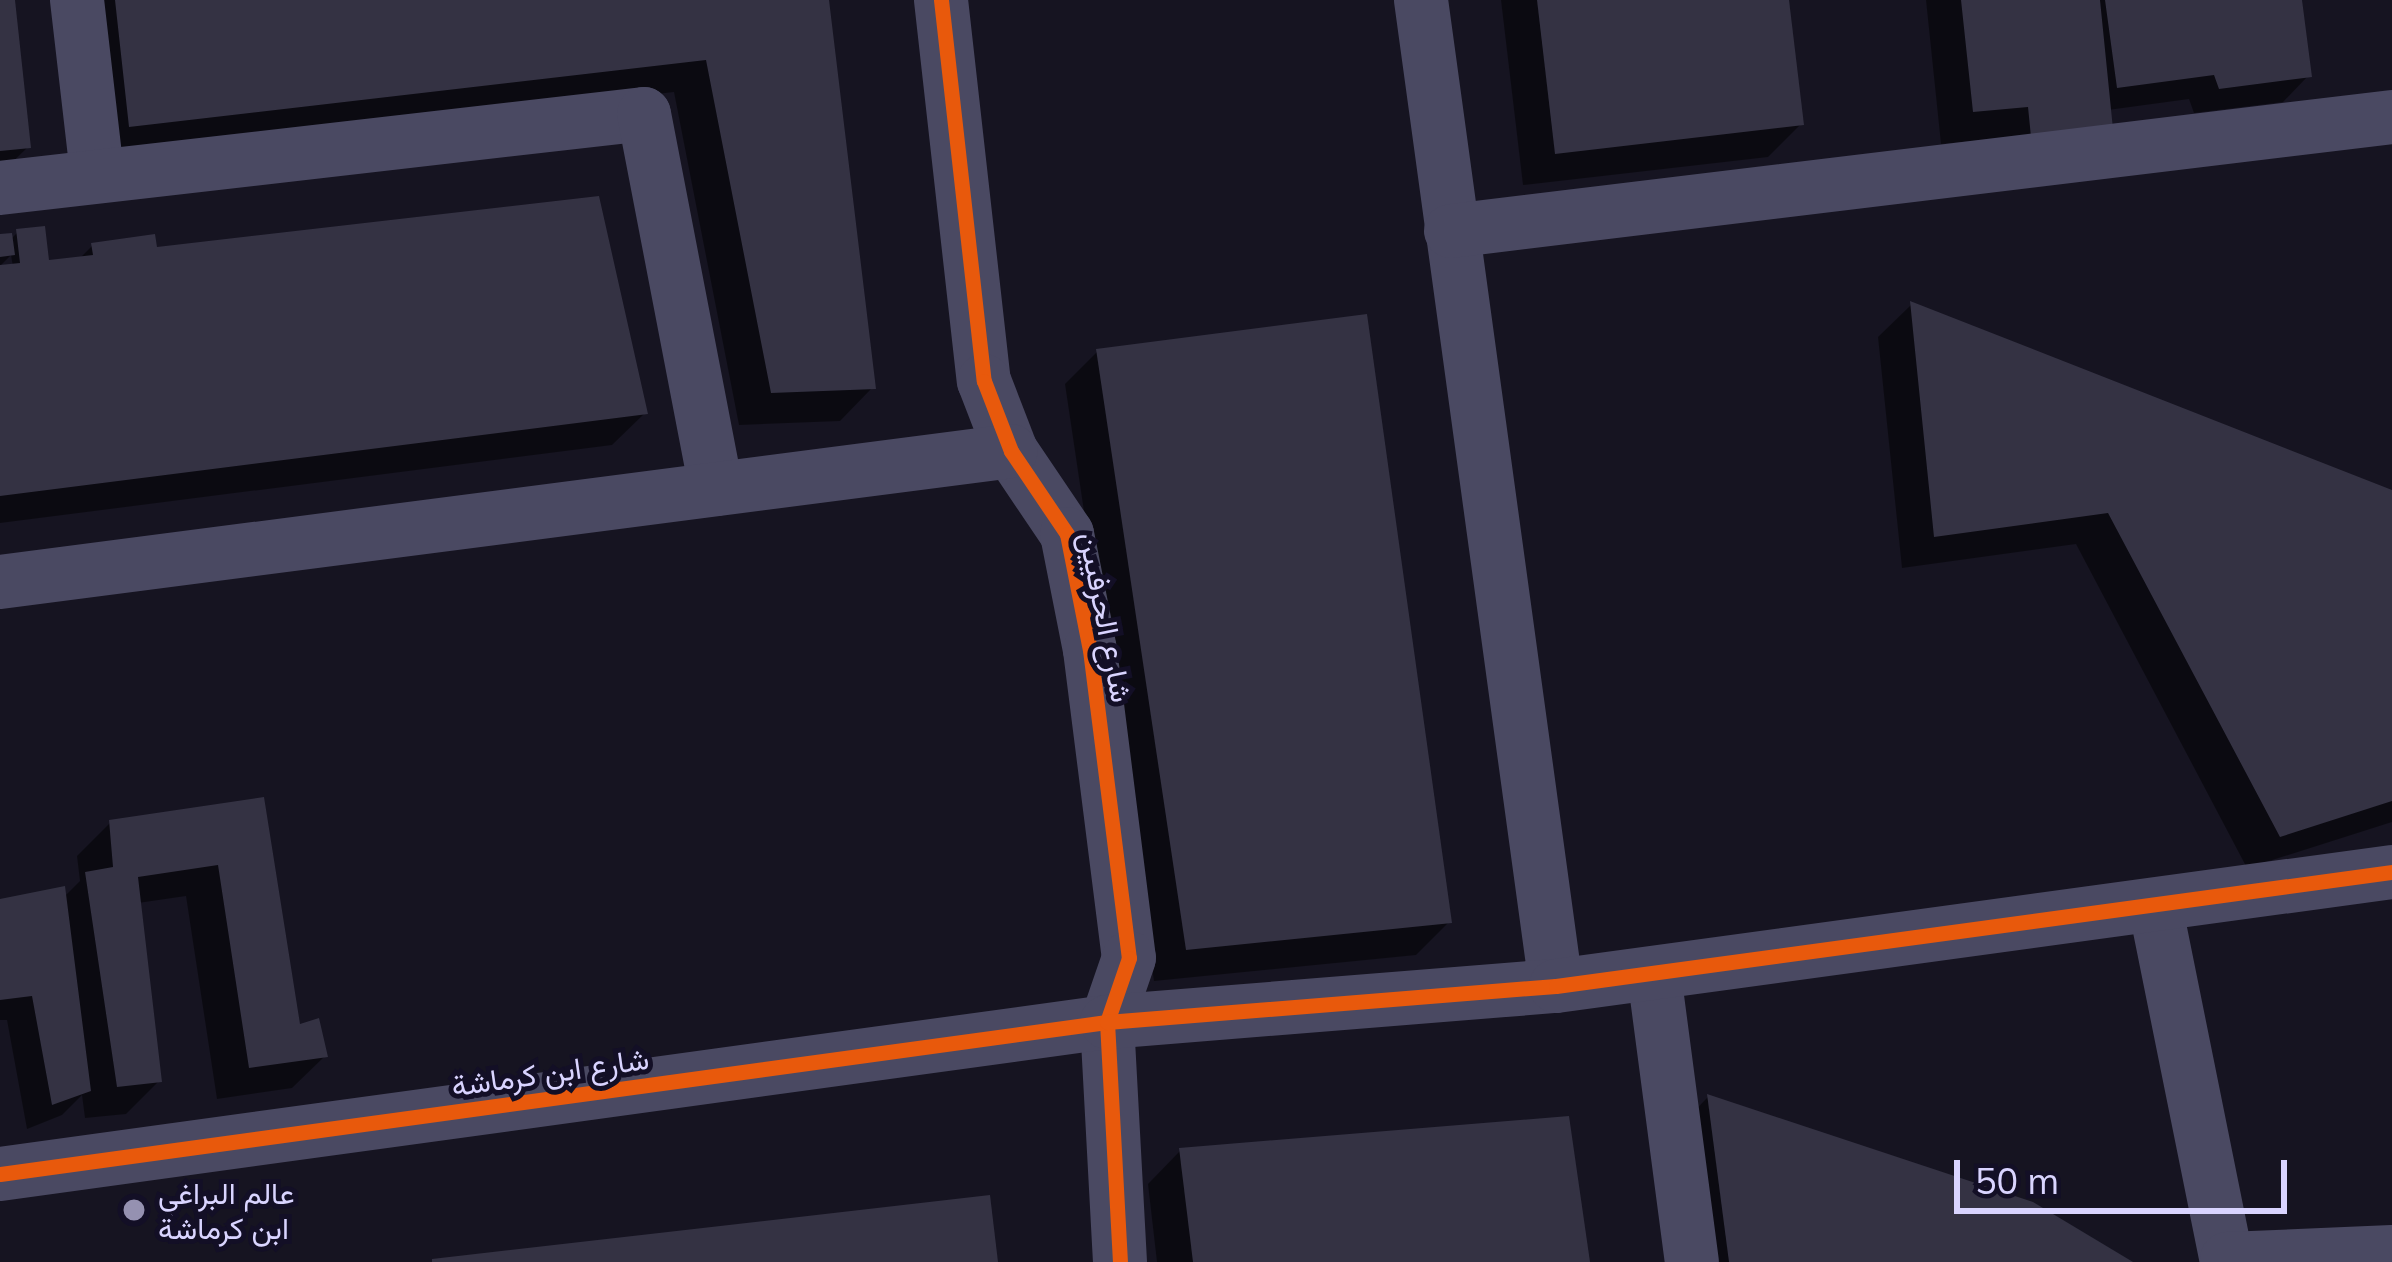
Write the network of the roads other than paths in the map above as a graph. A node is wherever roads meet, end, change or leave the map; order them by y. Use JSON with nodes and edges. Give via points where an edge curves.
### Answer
{"nodes":[{"id":1,"x":77,"y":0,"type":"edge"},
{"id":2,"x":940,"y":0,"type":"edge"},
{"id":3,"x":1421,"y":0,"type":"edge"},
{"id":4,"x":2392,"y":117,"type":"edge"},
{"id":5,"x":97,"y":174,"type":"junction"},
{"id":6,"x":0,"y":188,"type":"edge"},
{"id":7,"x":1451,"y":231,"type":"junction"},
{"id":8,"x":1011,"y":451,"type":"junction"},
{"id":9,"x":716,"y":489,"type":"junction"},
{"id":10,"x":0,"y":582,"type":"edge"},
{"id":11,"x":2392,"y":872,"type":"edge"},
{"id":12,"x":2155,"y":905,"type":"junction"},
{"id":13,"x":1654,"y":974,"type":"junction"},
{"id":14,"x":1556,"y":986,"type":"junction"},
{"id":15,"x":1107,"y":1022,"type":"junction"},
{"id":16,"x":0,"y":1174,"type":"edge"},
{"id":17,"x":2392,"y":1252,"type":"edge"},
{"id":18,"x":2227,"y":1261,"type":"edge"},
{"id":19,"x":1120,"y":1262,"type":"edge"},
{"id":20,"x":1692,"y":1262,"type":"edge"}],
"edges":[{"from":1,"to":5,"type":"street"},
{"from":2,"to":8,"type":"street","name":"شارع الحرفيين","via":[[984,381]]},
{"from":3,"to":7,"type":"street"},
{"from":4,"to":7,"type":"street"},
{"from":5,"to":6,"type":"street"},
{"from":5,"to":9,"type":"street","via":[[644,114]]},
{"from":7,"to":14,"type":"street"},
{"from":8,"to":9,"type":"street"},
{"from":8,"to":15,"type":"street","name":"شارع الحرفيين","via":[[1067,534],[1090,650],[1129,958]]},
{"from":9,"to":10,"type":"street"},
{"from":11,"to":12,"type":"street","name":"شارع ابن كرماشة"},
{"from":12,"to":13,"type":"street","name":"شارع ابن كرماشة"},
{"from":12,"to":18,"type":"street"},
{"from":13,"to":14,"type":"street","name":"شارع ابن كرماشة"},
{"from":13,"to":20,"type":"street"},
{"from":14,"to":15,"type":"street","name":"شارع ابن كرماشة"},
{"from":15,"to":16,"type":"street","name":"شارع ابن كرماشة"},
{"from":15,"to":19,"type":"street","name":"شارع الحرفيين"},
{"from":17,"to":18,"type":"street"}]}
